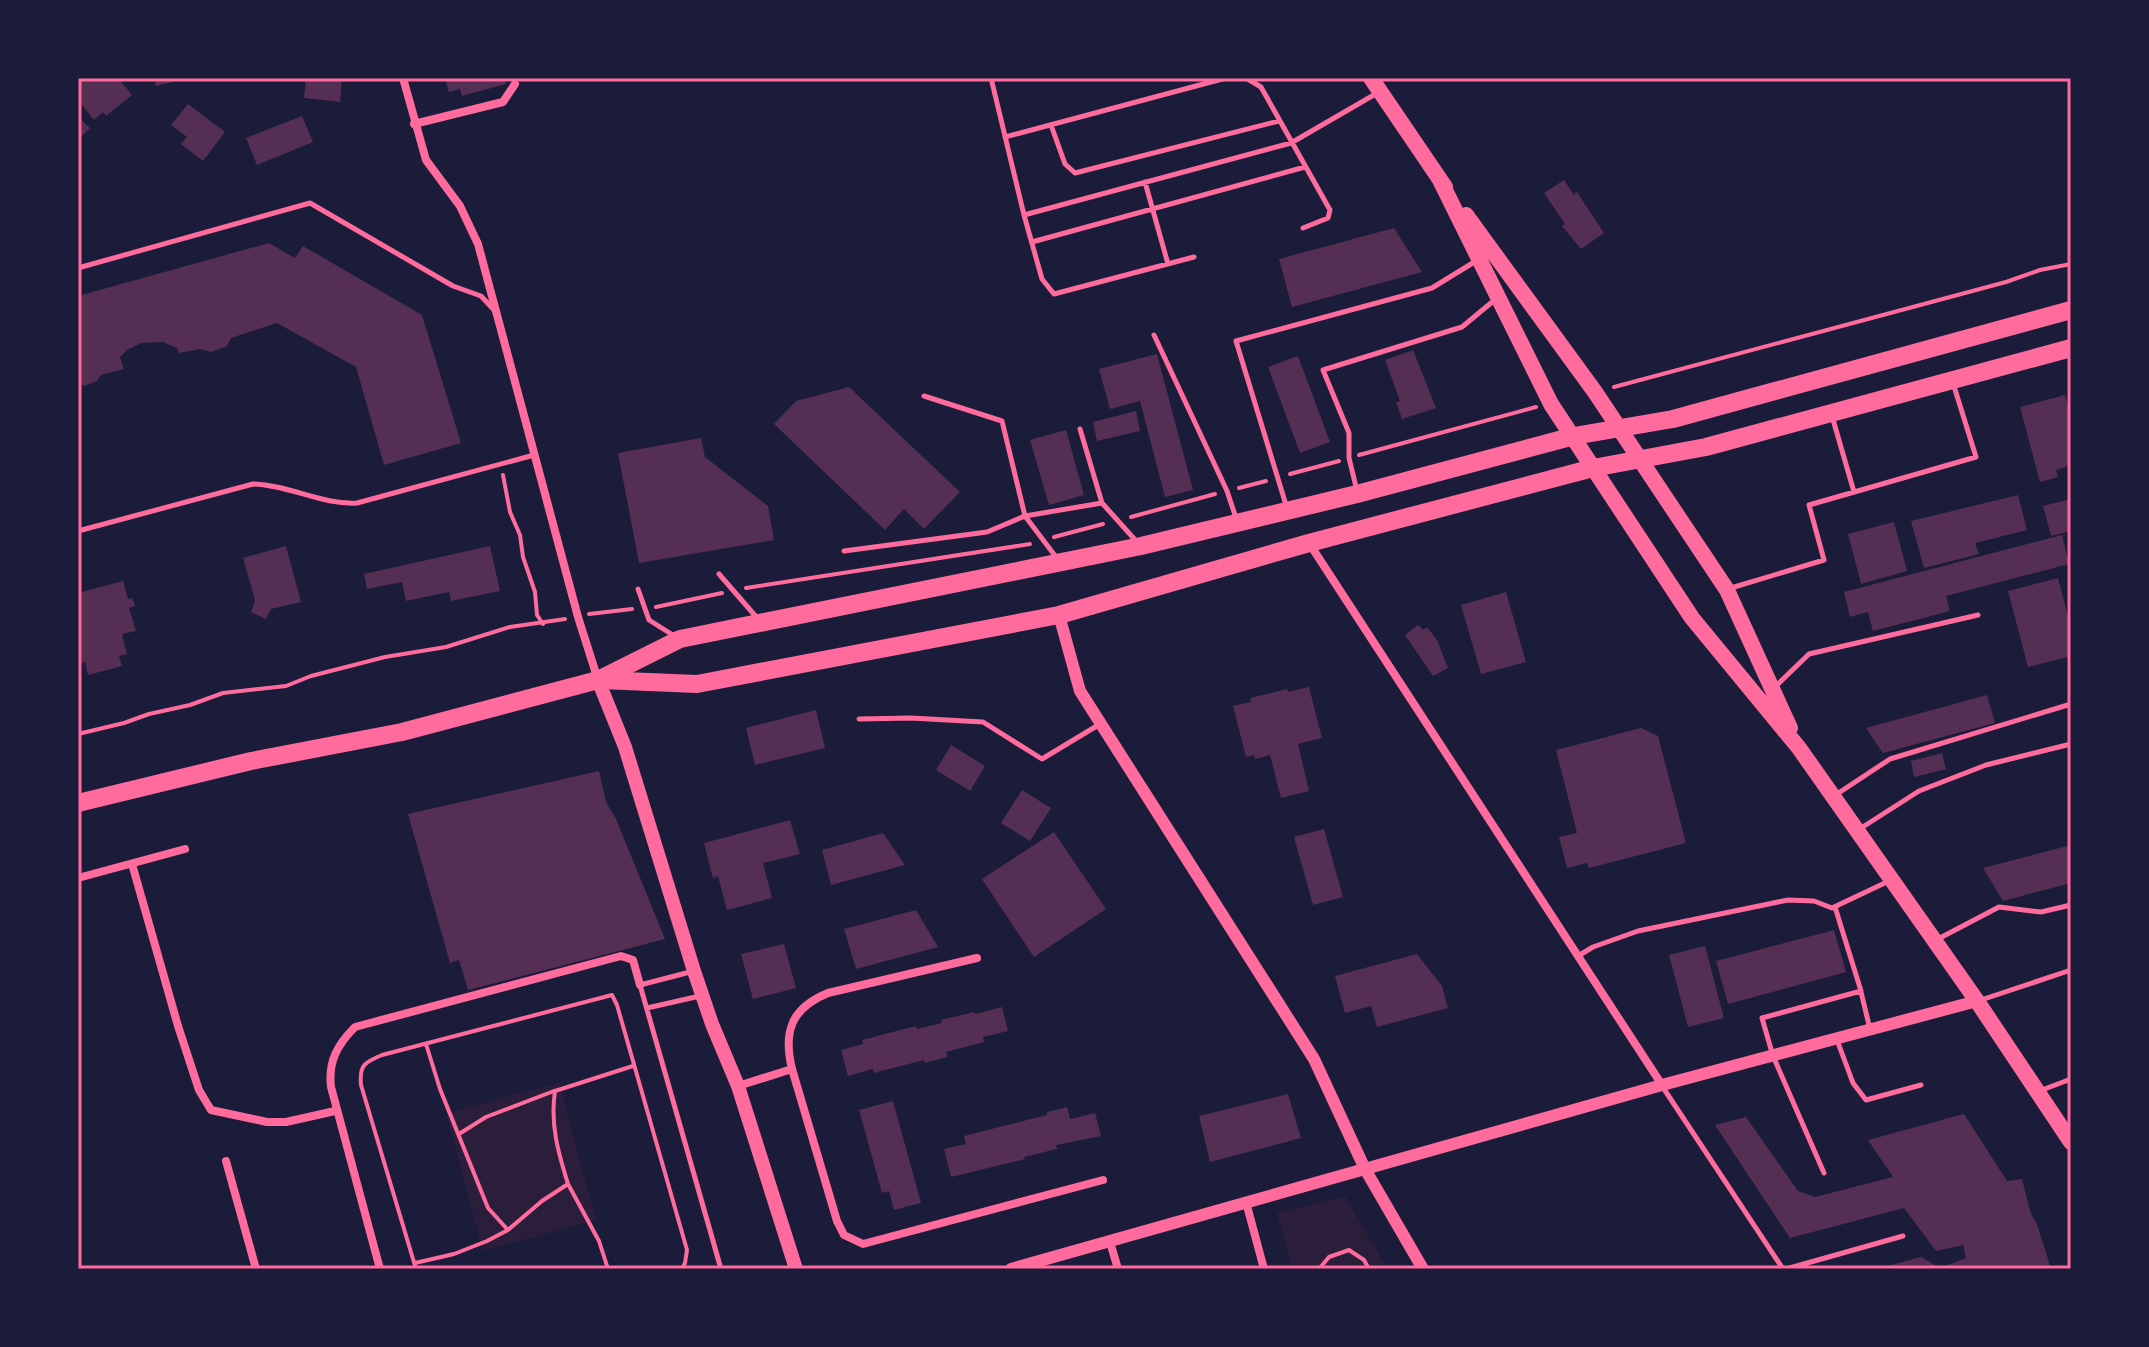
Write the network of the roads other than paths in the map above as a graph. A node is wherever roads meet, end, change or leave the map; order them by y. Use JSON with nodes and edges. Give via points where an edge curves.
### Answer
{"nodes":[{"id":1,"x":403,"y":78,"type":"edge"},
{"id":2,"x":991,"y":78,"type":"edge"},
{"id":3,"x":1226,"y":78,"type":"edge"},
{"id":4,"x":1246,"y":78,"type":"edge"},
{"id":5,"x":515,"y":84,"type":"dead end"},
{"id":6,"x":1375,"y":85,"type":"edge"},
{"id":7,"x":1279,"y":121,"type":"junction"},
{"id":8,"x":414,"y":124,"type":"junction"},
{"id":9,"x":1051,"y":125,"type":"junction"},
{"id":10,"x":1005,"y":137,"type":"junction"},
{"id":11,"x":1291,"y":143,"type":"junction"},
{"id":12,"x":1305,"y":167,"type":"junction"},
{"id":13,"x":1440,"y":180,"type":"junction"},
{"id":14,"x":1145,"y":182,"type":"junction"},
{"id":15,"x":1153,"y":210,"type":"junction"},
{"id":16,"x":1024,"y":215,"type":"junction"},
{"id":17,"x":1303,"y":228,"type":"dead end"},
{"id":18,"x":1032,"y":242,"type":"junction"},
{"id":19,"x":1194,"y":257,"type":"dead end"},
{"id":20,"x":1479,"y":259,"type":"junction"},
{"id":21,"x":1168,"y":264,"type":"junction"},
{"id":22,"x":78,"y":268,"type":"edge"},
{"id":23,"x":1498,"y":297,"type":"junction"},
{"id":24,"x":2071,"y":310,"type":"edge"},
{"id":25,"x":497,"y":314,"type":"junction"},
{"id":26,"x":1154,"y":335,"type":"dead end"},
{"id":27,"x":2071,"y":348,"type":"edge"},
{"id":28,"x":1952,"y":381,"type":"junction"},
{"id":29,"x":924,"y":396,"type":"dead end"},
{"id":30,"x":1832,"y":414,"type":"junction"},
{"id":31,"x":1080,"y":429,"type":"dead end"},
{"id":32,"x":1620,"y":429,"type":"junction"},
{"id":33,"x":1574,"y":436,"type":"junction"},
{"id":34,"x":535,"y":455,"type":"junction"},
{"id":35,"x":1639,"y":458,"type":"junction"},
{"id":36,"x":1593,"y":468,"type":"junction"},
{"id":37,"x":1854,"y":492,"type":"junction"},
{"id":38,"x":1357,"y":494,"type":"junction"},
{"id":39,"x":1102,"y":503,"type":"junction"},
{"id":40,"x":1287,"y":510,"type":"junction"},
{"id":41,"x":1025,"y":516,"type":"junction"},
{"id":42,"x":1237,"y":522,"type":"junction"},
{"id":43,"x":78,"y":531,"type":"edge"},
{"id":44,"x":1309,"y":543,"type":"junction"},
{"id":45,"x":1141,"y":546,"type":"junction"},
{"id":46,"x":844,"y":551,"type":"dead end"},
{"id":47,"x":1059,"y":561,"type":"junction"},
{"id":48,"x":719,"y":574,"type":"dead end"},
{"id":49,"x":638,"y":589,"type":"dead end"},
{"id":50,"x":1727,"y":590,"type":"junction"},
{"id":51,"x":1059,"y":615,"type":"junction"},
{"id":52,"x":1978,"y":615,"type":"dead end"},
{"id":53,"x":762,"y":623,"type":"junction"},
{"id":54,"x":680,"y":639,"type":"junction"},
{"id":55,"x":598,"y":680,"type":"junction"},
{"id":56,"x":1772,"y":689,"type":"junction"},
{"id":57,"x":2071,"y":704,"type":"edge"},
{"id":58,"x":859,"y":719,"type":"dead end"},
{"id":59,"x":1101,"y":724,"type":"junction"},
{"id":60,"x":2071,"y":744,"type":"edge"},
{"id":61,"x":1799,"y":748,"type":"junction"},
{"id":62,"x":1833,"y":796,"type":"junction"},
{"id":63,"x":81,"y":799,"type":"edge"},
{"id":64,"x":1857,"y":830,"type":"junction"},
{"id":65,"x":185,"y":849,"type":"dead end"},
{"id":66,"x":132,"y":864,"type":"junction"},
{"id":67,"x":78,"y":878,"type":"edge"},
{"id":68,"x":1892,"y":880,"type":"junction"},
{"id":69,"x":2071,"y":905,"type":"edge"},
{"id":70,"x":1835,"y":907,"type":"junction"},
{"id":71,"x":1935,"y":940,"type":"junction"},
{"id":72,"x":1578,"y":956,"type":"junction"},
{"id":73,"x":977,"y":958,"type":"dead end"},
{"id":74,"x":2071,"y":970,"type":"edge"},
{"id":75,"x":694,"y":971,"type":"junction"},
{"id":76,"x":640,"y":985,"type":"junction"},
{"id":77,"x":1861,"y":991,"type":"junction"},
{"id":78,"x":703,"y":995,"type":"junction"},
{"id":79,"x":1977,"y":1001,"type":"junction"},
{"id":80,"x":647,"y":1008,"type":"junction"},
{"id":81,"x":1870,"y":1030,"type":"junction"},
{"id":82,"x":1837,"y":1039,"type":"junction"},
{"id":83,"x":1773,"y":1056,"type":"junction"},
{"id":84,"x":792,"y":1069,"type":"junction"},
{"id":85,"x":2071,"y":1079,"type":"edge"},
{"id":86,"x":1662,"y":1085,"type":"junction"},
{"id":87,"x":1921,"y":1085,"type":"dead end"},
{"id":88,"x":738,"y":1086,"type":"junction"},
{"id":89,"x":2037,"y":1091,"type":"junction"},
{"id":90,"x":335,"y":1111,"type":"junction"},
{"id":91,"x":2071,"y":1142,"type":"edge"},
{"id":92,"x":226,"y":1161,"type":"dead end"},
{"id":93,"x":1365,"y":1169,"type":"junction"},
{"id":94,"x":1824,"y":1173,"type":"dead end"},
{"id":95,"x":1103,"y":1180,"type":"dead end"},
{"id":96,"x":1246,"y":1202,"type":"junction"},
{"id":97,"x":1903,"y":1236,"type":"dead end"},
{"id":98,"x":1110,"y":1242,"type":"junction"},
{"id":99,"x":256,"y":1269,"type":"edge"},
{"id":100,"x":380,"y":1269,"type":"edge"},
{"id":101,"x":721,"y":1269,"type":"edge"},
{"id":102,"x":796,"y":1269,"type":"edge"},
{"id":103,"x":1011,"y":1269,"type":"edge"},
{"id":104,"x":1118,"y":1269,"type":"edge"},
{"id":105,"x":1264,"y":1269,"type":"edge"},
{"id":106,"x":1423,"y":1269,"type":"edge"},
{"id":107,"x":1784,"y":1269,"type":"edge"}],
"edges":[{"from":1,"to":8,"type":"street"},
{"from":2,"to":10,"type":"lane"},
{"from":3,"to":9,"type":"lane"},
{"from":4,"to":7,"type":"lane","via":[[1261,87]]},
{"from":5,"to":8,"type":"street","via":[[503,102]]},
{"from":6,"to":11,"type":"lane"},
{"from":6,"to":13,"type":"main road"},
{"from":7,"to":9,"type":"lane","via":[[1075,173],[1065,164]]},
{"from":7,"to":11,"type":"lane"},
{"from":8,"to":25,"type":"street","via":[[426,160],[460,206],[478,244]]},
{"from":9,"to":10,"type":"lane"},
{"from":10,"to":16,"type":"lane"},
{"from":11,"to":12,"type":"lane"},
{"from":11,"to":14,"type":"lane"},
{"from":12,"to":15,"type":"lane"},
{"from":12,"to":17,"type":"lane","via":[[1330,210],[1328,218]]},
{"from":13,"to":20,"type":"main road"},
{"from":13,"to":32,"type":"main road"},
{"from":14,"to":15,"type":"lane"},
{"from":14,"to":16,"type":"lane"},
{"from":15,"to":18,"type":"lane"},
{"from":15,"to":21,"type":"lane"},
{"from":16,"to":18,"type":"lane"},
{"from":18,"to":21,"type":"lane","via":[[1042,279],[1054,294]]},
{"from":19,"to":21,"type":"lane"},
{"from":20,"to":23,"type":"main road"},
{"from":20,"to":40,"type":"lane","via":[[1432,288],[1236,341]]},
{"from":22,"to":25,"type":"lane","via":[[310,203],[453,286],[481,296]]},
{"from":23,"to":33,"type":"main road","via":[[1551,404]]},
{"from":23,"to":38,"type":"lane","via":[[1462,327],[1323,370],[1349,433]]},
{"from":24,"to":32,"type":"highway"},
{"from":25,"to":34,"type":"street"},
{"from":26,"to":42,"type":"lane"},
{"from":27,"to":28,"type":"highway"},
{"from":28,"to":30,"type":"highway"},
{"from":28,"to":37,"type":"lane","via":[[1976,457]]},
{"from":29,"to":41,"type":"lane","via":[[1002,421]]},
{"from":30,"to":35,"type":"highway","via":[[1706,447]]},
{"from":30,"to":37,"type":"lane"},
{"from":31,"to":39,"type":"lane"},
{"from":32,"to":33,"type":"highway"},
{"from":32,"to":35,"type":"main road"},
{"from":33,"to":36,"type":"main road"},
{"from":33,"to":38,"type":"highway"},
{"from":34,"to":43,"type":"lane","via":[[357,503],[253,484]]},
{"from":34,"to":55,"type":"street"},
{"from":35,"to":36,"type":"highway"},
{"from":35,"to":50,"type":"main road"},
{"from":36,"to":44,"type":"highway"},
{"from":36,"to":61,"type":"main road","via":[[1692,618]]},
{"from":37,"to":50,"type":"lane","via":[[1809,505],[1824,560]]},
{"from":38,"to":40,"type":"highway"},
{"from":39,"to":41,"type":"lane"},
{"from":39,"to":45,"type":"lane"},
{"from":40,"to":42,"type":"highway"},
{"from":41,"to":46,"type":"lane","via":[[987,532]]},
{"from":41,"to":47,"type":"lane"},
{"from":42,"to":45,"type":"highway"},
{"from":44,"to":51,"type":"highway"},
{"from":44,"to":72,"type":"street"},
{"from":45,"to":47,"type":"highway"},
{"from":47,"to":53,"type":"highway"},
{"from":48,"to":53,"type":"lane"},
{"from":49,"to":54,"type":"lane","via":[[649,620]]},
{"from":50,"to":56,"type":"main road"},
{"from":51,"to":55,"type":"highway","via":[[697,684]]},
{"from":51,"to":59,"type":"street","via":[[1080,691]]},
{"from":52,"to":56,"type":"lane","via":[[1809,654]]},
{"from":53,"to":54,"type":"highway"},
{"from":54,"to":55,"type":"highway"},
{"from":55,"to":63,"type":"highway","via":[[402,732]]},
{"from":55,"to":75,"type":"main road","via":[[625,747]]},
{"from":56,"to":61,"type":"main road"},
{"from":57,"to":62,"type":"lane","via":[[1890,759]]},
{"from":58,"to":59,"type":"lane","via":[[983,722],[1042,759]]},
{"from":59,"to":93,"type":"street","via":[[1314,1059]]},
{"from":60,"to":64,"type":"lane","via":[[1986,765],[1919,791]]},
{"from":61,"to":62,"type":"main road"},
{"from":62,"to":64,"type":"main road"},
{"from":64,"to":68,"type":"main road"},
{"from":65,"to":66,"type":"street"},
{"from":66,"to":67,"type":"street"},
{"from":66,"to":90,"type":"street","via":[[178,1026],[211,1110],[277,1122]]},
{"from":68,"to":70,"type":"lane"},
{"from":68,"to":71,"type":"main road"},
{"from":69,"to":71,"type":"lane","via":[[2041,912],[1999,907]]},
{"from":70,"to":72,"type":"lane","via":[[1788,900],[1638,931]]},
{"from":70,"to":77,"type":"lane"},
{"from":71,"to":79,"type":"main road"},
{"from":72,"to":86,"type":"street"},
{"from":73,"to":84,"type":"street","via":[[813,999],[791,1026],[787,1048]]},
{"from":74,"to":79,"type":"lane"},
{"from":75,"to":76,"type":"lane"},
{"from":75,"to":78,"type":"main road"},
{"from":76,"to":80,"type":"lane"},
{"from":76,"to":90,"type":"street","via":[[633,960],[621,956],[355,1027],[336,1050],[329,1071]]},
{"from":77,"to":81,"type":"lane"},
{"from":77,"to":83,"type":"lane","via":[[1762,1018]]},
{"from":78,"to":80,"type":"lane"},
{"from":78,"to":88,"type":"main road"},
{"from":79,"to":81,"type":"street"},
{"from":79,"to":89,"type":"main road"},
{"from":80,"to":101,"type":"lane"},
{"from":81,"to":82,"type":"street"},
{"from":82,"to":83,"type":"street"},
{"from":82,"to":87,"type":"lane","via":[[1853,1083],[1866,1100]]},
{"from":83,"to":86,"type":"street"},
{"from":83,"to":94,"type":"lane"},
{"from":84,"to":88,"type":"street"},
{"from":84,"to":95,"type":"street","via":[[837,1221],[854,1242],[863,1244]]},
{"from":85,"to":89,"type":"lane"},
{"from":86,"to":93,"type":"street"},
{"from":86,"to":107,"type":"lane"},
{"from":88,"to":102,"type":"main road"},
{"from":89,"to":91,"type":"main road"},
{"from":90,"to":100,"type":"street"},
{"from":92,"to":99,"type":"street"},
{"from":93,"to":96,"type":"street"},
{"from":93,"to":106,"type":"street"},
{"from":96,"to":98,"type":"street"},
{"from":96,"to":105,"type":"street"},
{"from":97,"to":107,"type":"lane"},
{"from":98,"to":103,"type":"street"},
{"from":98,"to":104,"type":"street"}]}
